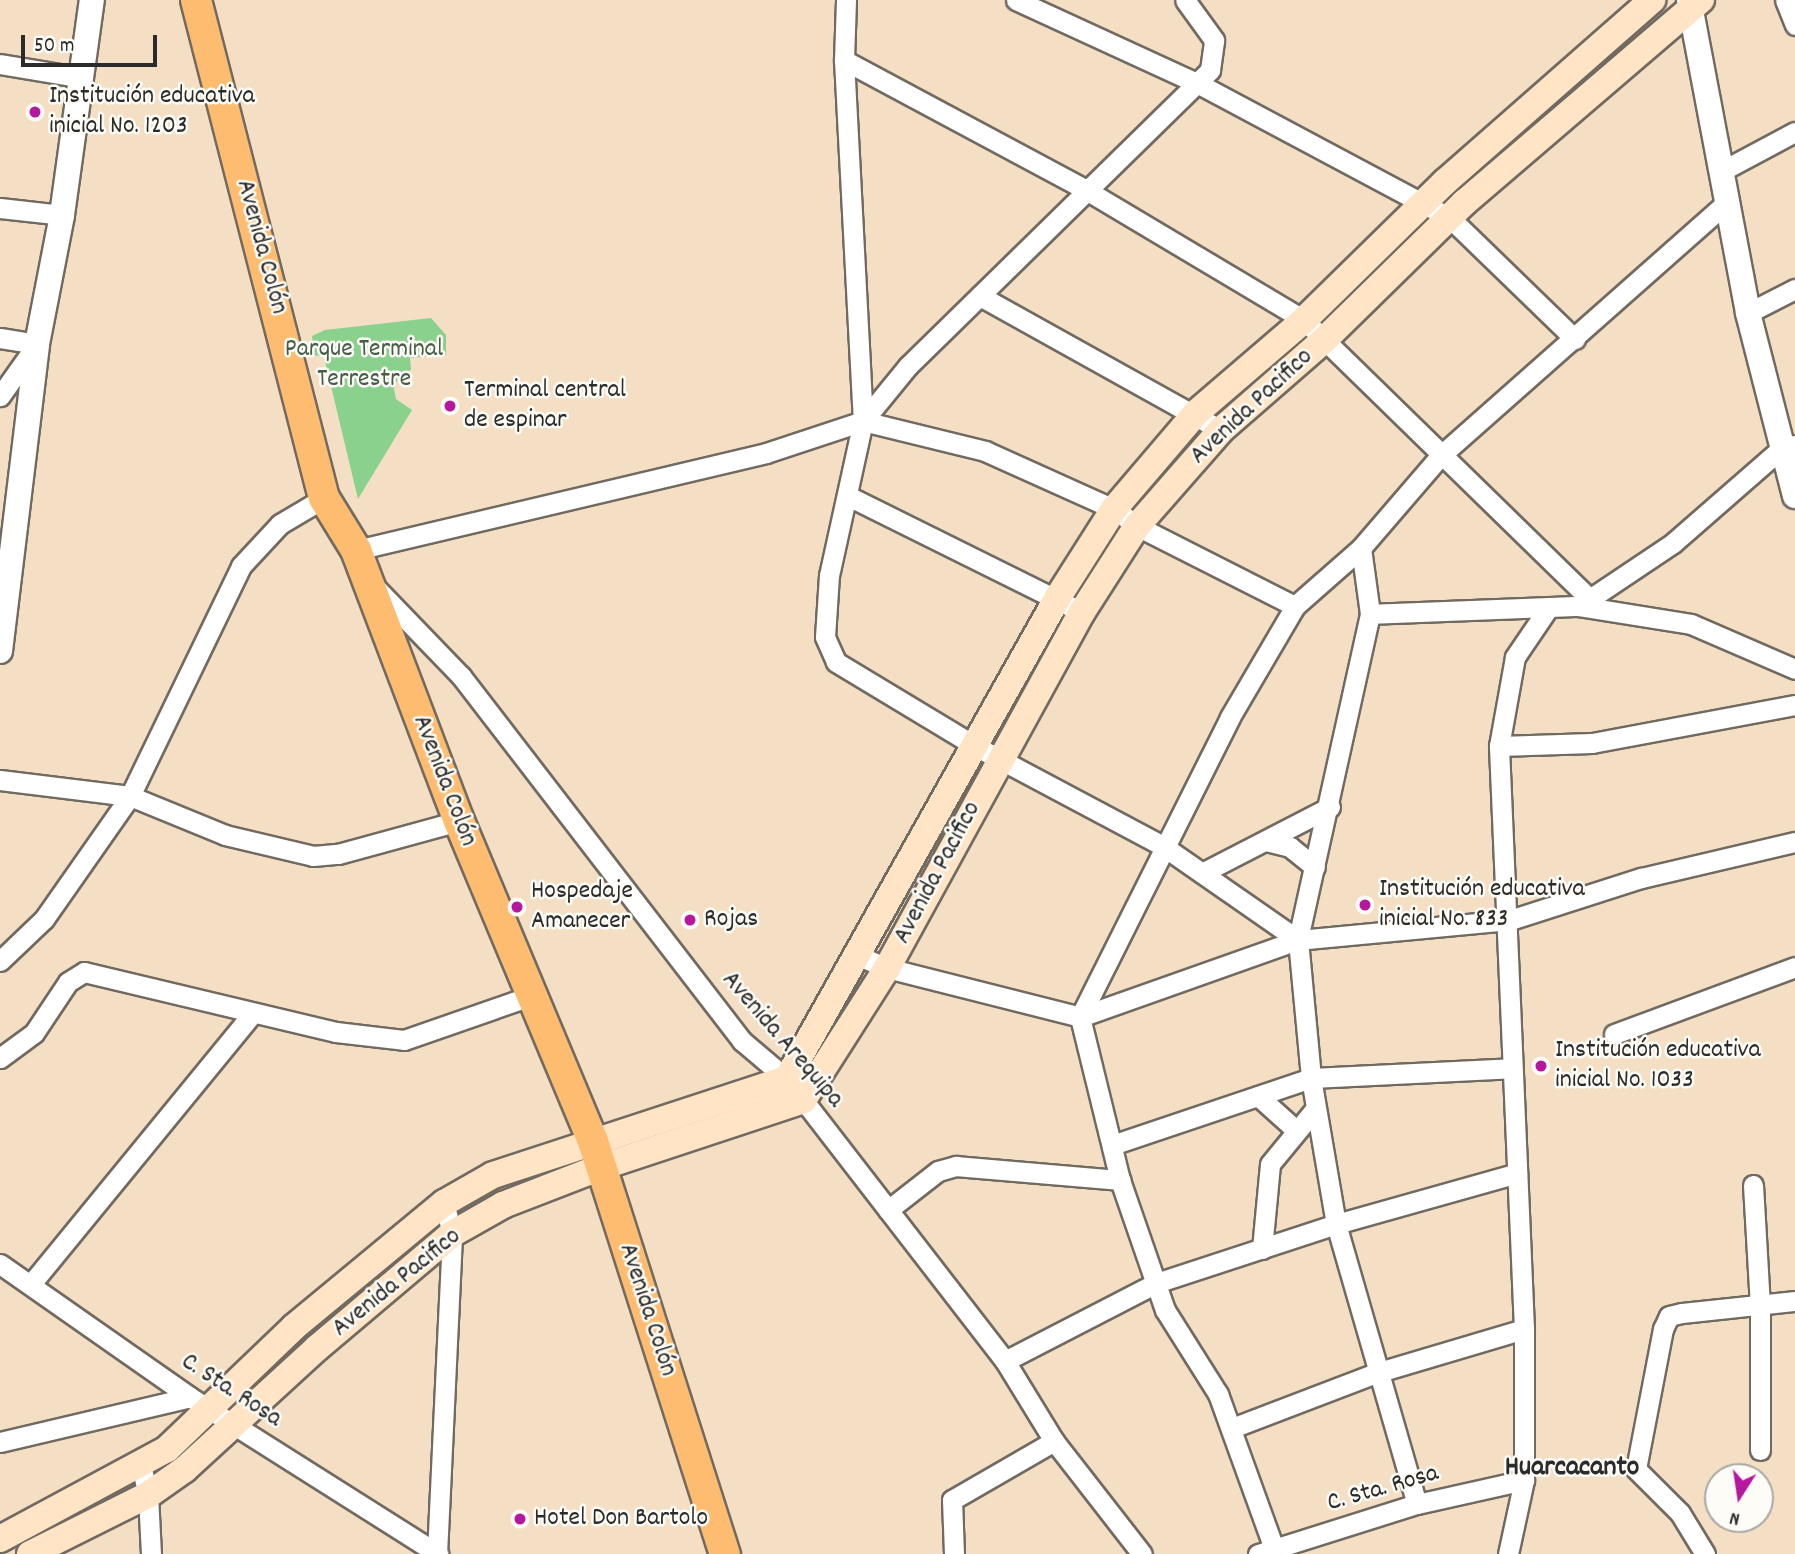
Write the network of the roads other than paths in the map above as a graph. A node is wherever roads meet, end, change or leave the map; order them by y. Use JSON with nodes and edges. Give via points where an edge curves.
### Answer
{"nodes":[{"id":1,"x":92,"y":0,"type":"edge"},
{"id":2,"x":196,"y":0,"type":"edge"},
{"id":3,"x":846,"y":0,"type":"edge"},
{"id":4,"x":1016,"y":0,"type":"edge"},
{"id":5,"x":1185,"y":0,"type":"edge"},
{"id":6,"x":1652,"y":0,"type":"edge"},
{"id":7,"x":1784,"y":0,"type":"edge"},
{"id":8,"x":1693,"y":2,"type":"edge"},
{"id":9,"x":1795,"y":25,"type":"edge"},
{"id":10,"x":844,"y":60,"type":"junction"},
{"id":11,"x":0,"y":64,"type":"edge"},
{"id":12,"x":78,"y":77,"type":"junction"},
{"id":13,"x":1199,"y":84,"type":"junction"},
{"id":14,"x":1795,"y":132,"type":"edge"},
{"id":15,"x":1720,"y":172,"type":"junction"},
{"id":16,"x":1086,"y":190,"type":"junction"},
{"id":17,"x":1726,"y":203,"type":"junction"},
{"id":18,"x":1421,"y":204,"type":"junction"},
{"id":19,"x":0,"y":208,"type":"edge"},
{"id":20,"x":62,"y":215,"type":"junction"},
{"id":21,"x":1450,"y":218,"type":"junction"},
{"id":22,"x":1795,"y":289,"type":"edge"},
{"id":23,"x":980,"y":296,"type":"junction"},
{"id":24,"x":1748,"y":313,"type":"junction"},
{"id":25,"x":1304,"y":320,"type":"junction"},
{"id":26,"x":0,"y":338,"type":"edge"},
{"id":27,"x":1575,"y":339,"type":"junction"},
{"id":28,"x":1324,"y":340,"type":"junction"},
{"id":29,"x":37,"y":344,"type":"junction"},
{"id":30,"x":0,"y":396,"type":"edge"},
{"id":31,"x":1196,"y":413,"type":"junction"},
{"id":32,"x":863,"y":421,"type":"junction"},
{"id":33,"x":1221,"y":430,"type":"junction"},
{"id":34,"x":1789,"y":446,"type":"edge"},
{"id":35,"x":1440,"y":456,"type":"junction"},
{"id":36,"x":848,"y":496,"type":"junction"},
{"id":37,"x":1795,"y":496,"type":"edge"},
{"id":38,"x":324,"y":498,"type":"junction"},
{"id":39,"x":1114,"y":509,"type":"junction"},
{"id":40,"x":1137,"y":526,"type":"junction"},
{"id":41,"x":1361,"y":548,"type":"junction"},
{"id":42,"x":360,"y":563,"type":"junction"},
{"id":43,"x":1058,"y":597,"type":"junction"},
{"id":44,"x":1584,"y":602,"type":"junction"},
{"id":45,"x":1294,"y":606,"type":"junction"},
{"id":46,"x":1549,"y":607,"type":"junction"},
{"id":47,"x":1082,"y":612,"type":"junction"},
{"id":48,"x":1370,"y":614,"type":"junction"},
{"id":49,"x":0,"y":651,"type":"edge"},
{"id":50,"x":1795,"y":668,"type":"edge"},
{"id":51,"x":1795,"y":705,"type":"edge"},
{"id":52,"x":1499,"y":746,"type":"junction"},
{"id":53,"x":988,"y":753,"type":"junction"},
{"id":54,"x":0,"y":780,"type":"edge"},
{"id":55,"x":130,"y":796,"type":"junction"},
{"id":56,"x":1331,"y":807,"type":"junction"},
{"id":57,"x":459,"y":821,"type":"junction"},
{"id":58,"x":1266,"y":841,"type":"junction"},
{"id":59,"x":1795,"y":842,"type":"edge"},
{"id":60,"x":1163,"y":846,"type":"junction"},
{"id":61,"x":1315,"y":867,"type":"junction"},
{"id":62,"x":1202,"y":873,"type":"junction"},
{"id":63,"x":1510,"y":920,"type":"junction"},
{"id":64,"x":1297,"y":940,"type":"junction"},
{"id":65,"x":855,"y":954,"type":"junction"},
{"id":66,"x":0,"y":961,"type":"edge"},
{"id":67,"x":1795,"y":967,"type":"edge"},
{"id":68,"x":887,"y":968,"type":"junction"},
{"id":69,"x":530,"y":996,"type":"junction"},
{"id":70,"x":252,"y":1014,"type":"junction"},
{"id":71,"x":1080,"y":1017,"type":"junction"},
{"id":72,"x":1614,"y":1034,"type":"dead end"},
{"id":73,"x":0,"y":1058,"type":"edge"},
{"id":74,"x":1513,"y":1068,"type":"junction"},
{"id":75,"x":1311,"y":1078,"type":"junction"},
{"id":76,"x":787,"y":1079,"type":"junction"},
{"id":77,"x":1258,"y":1096,"type":"junction"},
{"id":78,"x":803,"y":1100,"type":"junction"},
{"id":79,"x":1316,"y":1108,"type":"junction"},
{"id":80,"x":1297,"y":1130,"type":"junction"},
{"id":81,"x":1112,"y":1145,"type":"junction"},
{"id":82,"x":597,"y":1154,"type":"junction"},
{"id":83,"x":1517,"y":1173,"type":"junction"},
{"id":84,"x":1120,"y":1180,"type":"junction"},
{"id":85,"x":1753,"y":1185,"type":"dead end"},
{"id":86,"x":444,"y":1203,"type":"junction"},
{"id":87,"x":888,"y":1210,"type":"junction"},
{"id":88,"x":1336,"y":1224,"type":"junction"},
{"id":89,"x":452,"y":1234,"type":"junction"},
{"id":90,"x":1262,"y":1249,"type":"junction"},
{"id":91,"x":0,"y":1265,"type":"edge"},
{"id":92,"x":1156,"y":1283,"type":"junction"},
{"id":93,"x":31,"y":1284,"type":"junction"},
{"id":94,"x":1795,"y":1301,"type":"edge"},
{"id":95,"x":1760,"y":1305,"type":"junction"},
{"id":96,"x":294,"y":1327,"type":"junction"},
{"id":97,"x":1524,"y":1329,"type":"junction"},
{"id":98,"x":317,"y":1348,"type":"junction"},
{"id":99,"x":1005,"y":1361,"type":"junction"},
{"id":100,"x":1376,"y":1373,"type":"junction"},
{"id":101,"x":199,"y":1403,"type":"junction"},
{"id":102,"x":234,"y":1425,"type":"junction"},
{"id":103,"x":1232,"y":1428,"type":"junction"},
{"id":104,"x":1054,"y":1441,"type":"junction"},
{"id":105,"x":0,"y":1442,"type":"edge"},
{"id":106,"x":1760,"y":1450,"type":"dead end"},
{"id":107,"x":141,"y":1465,"type":"junction"},
{"id":108,"x":1524,"y":1480,"type":"junction"},
{"id":109,"x":148,"y":1495,"type":"junction"},
{"id":110,"x":1417,"y":1504,"type":"junction"},
{"id":111,"x":0,"y":1539,"type":"edge"},
{"id":112,"x":1269,"y":1552,"type":"edge"},
{"id":113,"x":30,"y":1554,"type":"edge"},
{"id":114,"x":151,"y":1554,"type":"edge"},
{"id":115,"x":437,"y":1554,"type":"edge"},
{"id":116,"x":725,"y":1554,"type":"edge"},
{"id":117,"x":954,"y":1554,"type":"edge"},
{"id":118,"x":1142,"y":1554,"type":"edge"},
{"id":119,"x":1508,"y":1554,"type":"edge"},
{"id":120,"x":1705,"y":1554,"type":"edge"}],
"edges":[{"from":1,"to":12,"type":"street"},
{"from":2,"to":38,"type":"main road","name":"Avenida Colón"},
{"from":3,"to":10,"type":"street"},
{"from":4,"to":13,"type":"street"},
{"from":5,"to":13,"type":"street","via":[[1214,40],[1215,57]]},
{"from":6,"to":18,"type":"main road","name":"Avenida Pacifico"},
{"from":7,"to":9,"type":"street"},
{"from":8,"to":15,"type":"street"},
{"from":8,"to":21,"type":"main road","name":"Avenida Pacifico"},
{"from":10,"to":16,"type":"street"},
{"from":10,"to":32,"type":"street"},
{"from":11,"to":12,"type":"street"},
{"from":12,"to":20,"type":"street"},
{"from":13,"to":16,"type":"street"},
{"from":13,"to":18,"type":"street"},
{"from":14,"to":15,"type":"street"},
{"from":15,"to":17,"type":"street"},
{"from":16,"to":23,"type":"street"},
{"from":16,"to":25,"type":"street"},
{"from":17,"to":24,"type":"street"},
{"from":17,"to":27,"type":"street"},
{"from":18,"to":21,"type":"street"},
{"from":18,"to":25,"type":"main road","name":"Avenida Pacifico"},
{"from":19,"to":20,"type":"street"},
{"from":20,"to":29,"type":"street"},
{"from":21,"to":27,"type":"street"},
{"from":21,"to":28,"type":"main road","name":"Avenida Pacifico"},
{"from":22,"to":24,"type":"street"},
{"from":23,"to":31,"type":"street"},
{"from":23,"to":32,"type":"street","via":[[908,366]]},
{"from":24,"to":34,"type":"street"},
{"from":25,"to":28,"type":"street"},
{"from":25,"to":31,"type":"main road","name":"Avenida Pacifico"},
{"from":26,"to":29,"type":"street"},
{"from":27,"to":35,"type":"street"},
{"from":28,"to":33,"type":"main road","name":"Avenida Pacifico"},
{"from":28,"to":35,"type":"street"},
{"from":29,"to":30,"type":"street"},
{"from":29,"to":49,"type":"street"},
{"from":31,"to":33,"type":"street"},
{"from":31,"to":39,"type":"main road","name":"Avenida Pacifico"},
{"from":32,"to":36,"type":"street"},
{"from":32,"to":39,"type":"street","via":[[985,451]]},
{"from":32,"to":42,"type":"street","via":[[766,453]]},
{"from":33,"to":40,"type":"main road","name":"Avenida Pacifico"},
{"from":34,"to":37,"type":"street"},
{"from":34,"to":44,"type":"street","via":[[1673,543]]},
{"from":35,"to":41,"type":"street"},
{"from":35,"to":44,"type":"street"},
{"from":36,"to":43,"type":"street"},
{"from":36,"to":53,"type":"street","via":[[829,575],[825,637],[836,662]]},
{"from":38,"to":42,"type":"main road","name":"Avenida Colón"},
{"from":38,"to":55,"type":"street","via":[[280,524],[241,566]]},
{"from":39,"to":40,"type":"street"},
{"from":39,"to":43,"type":"main road","name":"Avenida Pacifico"},
{"from":40,"to":45,"type":"street"},
{"from":40,"to":47,"type":"main road","name":"Avenida Pacifico"},
{"from":41,"to":45,"type":"street"},
{"from":41,"to":48,"type":"street"},
{"from":42,"to":57,"type":"main road","name":"Avenida Colón"},
{"from":42,"to":76,"type":"street","name":"Avenida Arequipa","via":[[461,676],[742,1041]]},
{"from":43,"to":47,"type":"street"},
{"from":43,"to":53,"type":"main road","name":"Avenida Pacifico"},
{"from":44,"to":46,"type":"street"},
{"from":44,"to":50,"type":"street","via":[[1691,624]]},
{"from":45,"to":60,"type":"street"},
{"from":46,"to":48,"type":"street"},
{"from":46,"to":52,"type":"street","via":[[1515,657]]},
{"from":47,"to":53,"type":"main road","name":"Avenida Pacifico"},
{"from":48,"to":56,"type":"street"},
{"from":51,"to":52,"type":"street","via":[[1592,743]]},
{"from":52,"to":63,"type":"street"},
{"from":53,"to":60,"type":"street"},
{"from":53,"to":65,"type":"main road","name":"Avenida Pacifico"},
{"from":53,"to":68,"type":"main road","name":"Avenida Pacifico"},
{"from":54,"to":55,"type":"street"},
{"from":55,"to":57,"type":"street","via":[[225,835],[313,856],[338,854]]},
{"from":55,"to":66,"type":"street","via":[[44,919]]},
{"from":56,"to":58,"type":"street"},
{"from":56,"to":61,"type":"street"},
{"from":57,"to":69,"type":"main road","name":"Avenida Colón"},
{"from":58,"to":61,"type":"street","via":[[1290,847]]},
{"from":58,"to":62,"type":"street"},
{"from":59,"to":63,"type":"street","via":[[1641,878]]},
{"from":60,"to":62,"type":"street"},
{"from":60,"to":71,"type":"street"},
{"from":61,"to":64,"type":"street"},
{"from":62,"to":64,"type":"street"},
{"from":63,"to":64,"type":"street"},
{"from":63,"to":74,"type":"street"},
{"from":64,"to":71,"type":"street"},
{"from":64,"to":75,"type":"street"},
{"from":65,"to":68,"type":"street"},
{"from":65,"to":76,"type":"main road","name":"Avenida Pacifico"},
{"from":67,"to":72,"type":"street"},
{"from":68,"to":71,"type":"street"},
{"from":68,"to":78,"type":"main road","name":"Avenida Pacifico"},
{"from":69,"to":70,"type":"street","via":[[404,1040]]},
{"from":69,"to":82,"type":"main road","name":"Avenida Colón"},
{"from":70,"to":73,"type":"street","via":[[84,972],[68,982],[34,1033]]},
{"from":70,"to":93,"type":"street"},
{"from":71,"to":81,"type":"street"},
{"from":74,"to":75,"type":"street"},
{"from":74,"to":83,"type":"street"},
{"from":75,"to":77,"type":"street"},
{"from":75,"to":79,"type":"street"},
{"from":76,"to":78,"type":"street","name":"Avenida Arequipa"},
{"from":76,"to":82,"type":"main road","name":"Avenida Pacifico"},
{"from":77,"to":80,"type":"street"},
{"from":77,"to":81,"type":"street"},
{"from":78,"to":82,"type":"main road","name":"Avenida Pacifico"},
{"from":78,"to":87,"type":"street","name":"Avenida Arequipa"},
{"from":79,"to":80,"type":"street"},
{"from":79,"to":88,"type":"street"},
{"from":80,"to":90,"type":"street","via":[[1267,1174],[1269,1211]]},
{"from":81,"to":84,"type":"street"},
{"from":82,"to":86,"type":"main road","name":"Avenida Pacifico","via":[[493,1175]]},
{"from":82,"to":89,"type":"main road","name":"Avenida Pacifico"},
{"from":82,"to":116,"type":"main road","name":"Avenida Colón"},
{"from":83,"to":88,"type":"street"},
{"from":83,"to":97,"type":"street"},
{"from":84,"to":87,"type":"street","via":[[956,1166],[938,1171]]},
{"from":84,"to":92,"type":"street"},
{"from":85,"to":95,"type":"street"},
{"from":86,"to":89,"type":"street"},
{"from":86,"to":96,"type":"main road","name":"Avenida Pacifico"},
{"from":87,"to":99,"type":"street","name":"Avenida Arequipa"},
{"from":88,"to":90,"type":"street"},
{"from":88,"to":100,"type":"street"},
{"from":89,"to":98,"type":"main road","name":"Avenida Pacifico"},
{"from":89,"to":115,"type":"street"},
{"from":90,"to":92,"type":"street"},
{"from":91,"to":93,"type":"street","name":"C. Sta. Rosa"},
{"from":92,"to":99,"type":"street"},
{"from":92,"to":103,"type":"street","via":[[1165,1310],[1217,1394]]},
{"from":93,"to":101,"type":"street","name":"C. Sta. Rosa"},
{"from":94,"to":95,"type":"street"},
{"from":95,"to":106,"type":"street"},
{"from":95,"to":120,"type":"street","via":[[1669,1316],[1662,1329],[1636,1469],[1680,1513]]},
{"from":96,"to":98,"type":"main road"},
{"from":96,"to":101,"type":"main road","name":"Avenida Pacifico"},
{"from":97,"to":100,"type":"street"},
{"from":97,"to":108,"type":"street"},
{"from":98,"to":102,"type":"main road","name":"Avenida Pacifico"},
{"from":99,"to":104,"type":"street","name":"Avenida Arequipa"},
{"from":100,"to":103,"type":"street"},
{"from":100,"to":110,"type":"street"},
{"from":101,"to":102,"type":"street","name":"C. Sta. Rosa"},
{"from":101,"to":105,"type":"street"},
{"from":101,"to":107,"type":"main road","name":"Avenida Pacifico","via":[[167,1449]]},
{"from":102,"to":109,"type":"main road","name":"Avenida Pacifico"},
{"from":102,"to":115,"type":"street","name":"C. Sta. Rosa"},
{"from":103,"to":112,"type":"street"},
{"from":104,"to":117,"type":"street","via":[[952,1500]]},
{"from":104,"to":118,"type":"street","name":"Avenida Arequipa"},
{"from":107,"to":109,"type":"street"},
{"from":107,"to":111,"type":"main road","name":"Avenida Pacifico"},
{"from":108,"to":110,"type":"street","name":"C. Sta. Rosa"},
{"from":108,"to":119,"type":"street"},
{"from":109,"to":113,"type":"main road","name":"Avenida Pacifico"},
{"from":109,"to":114,"type":"street"},
{"from":110,"to":112,"type":"street","name":"C. Sta. Rosa"}]}
